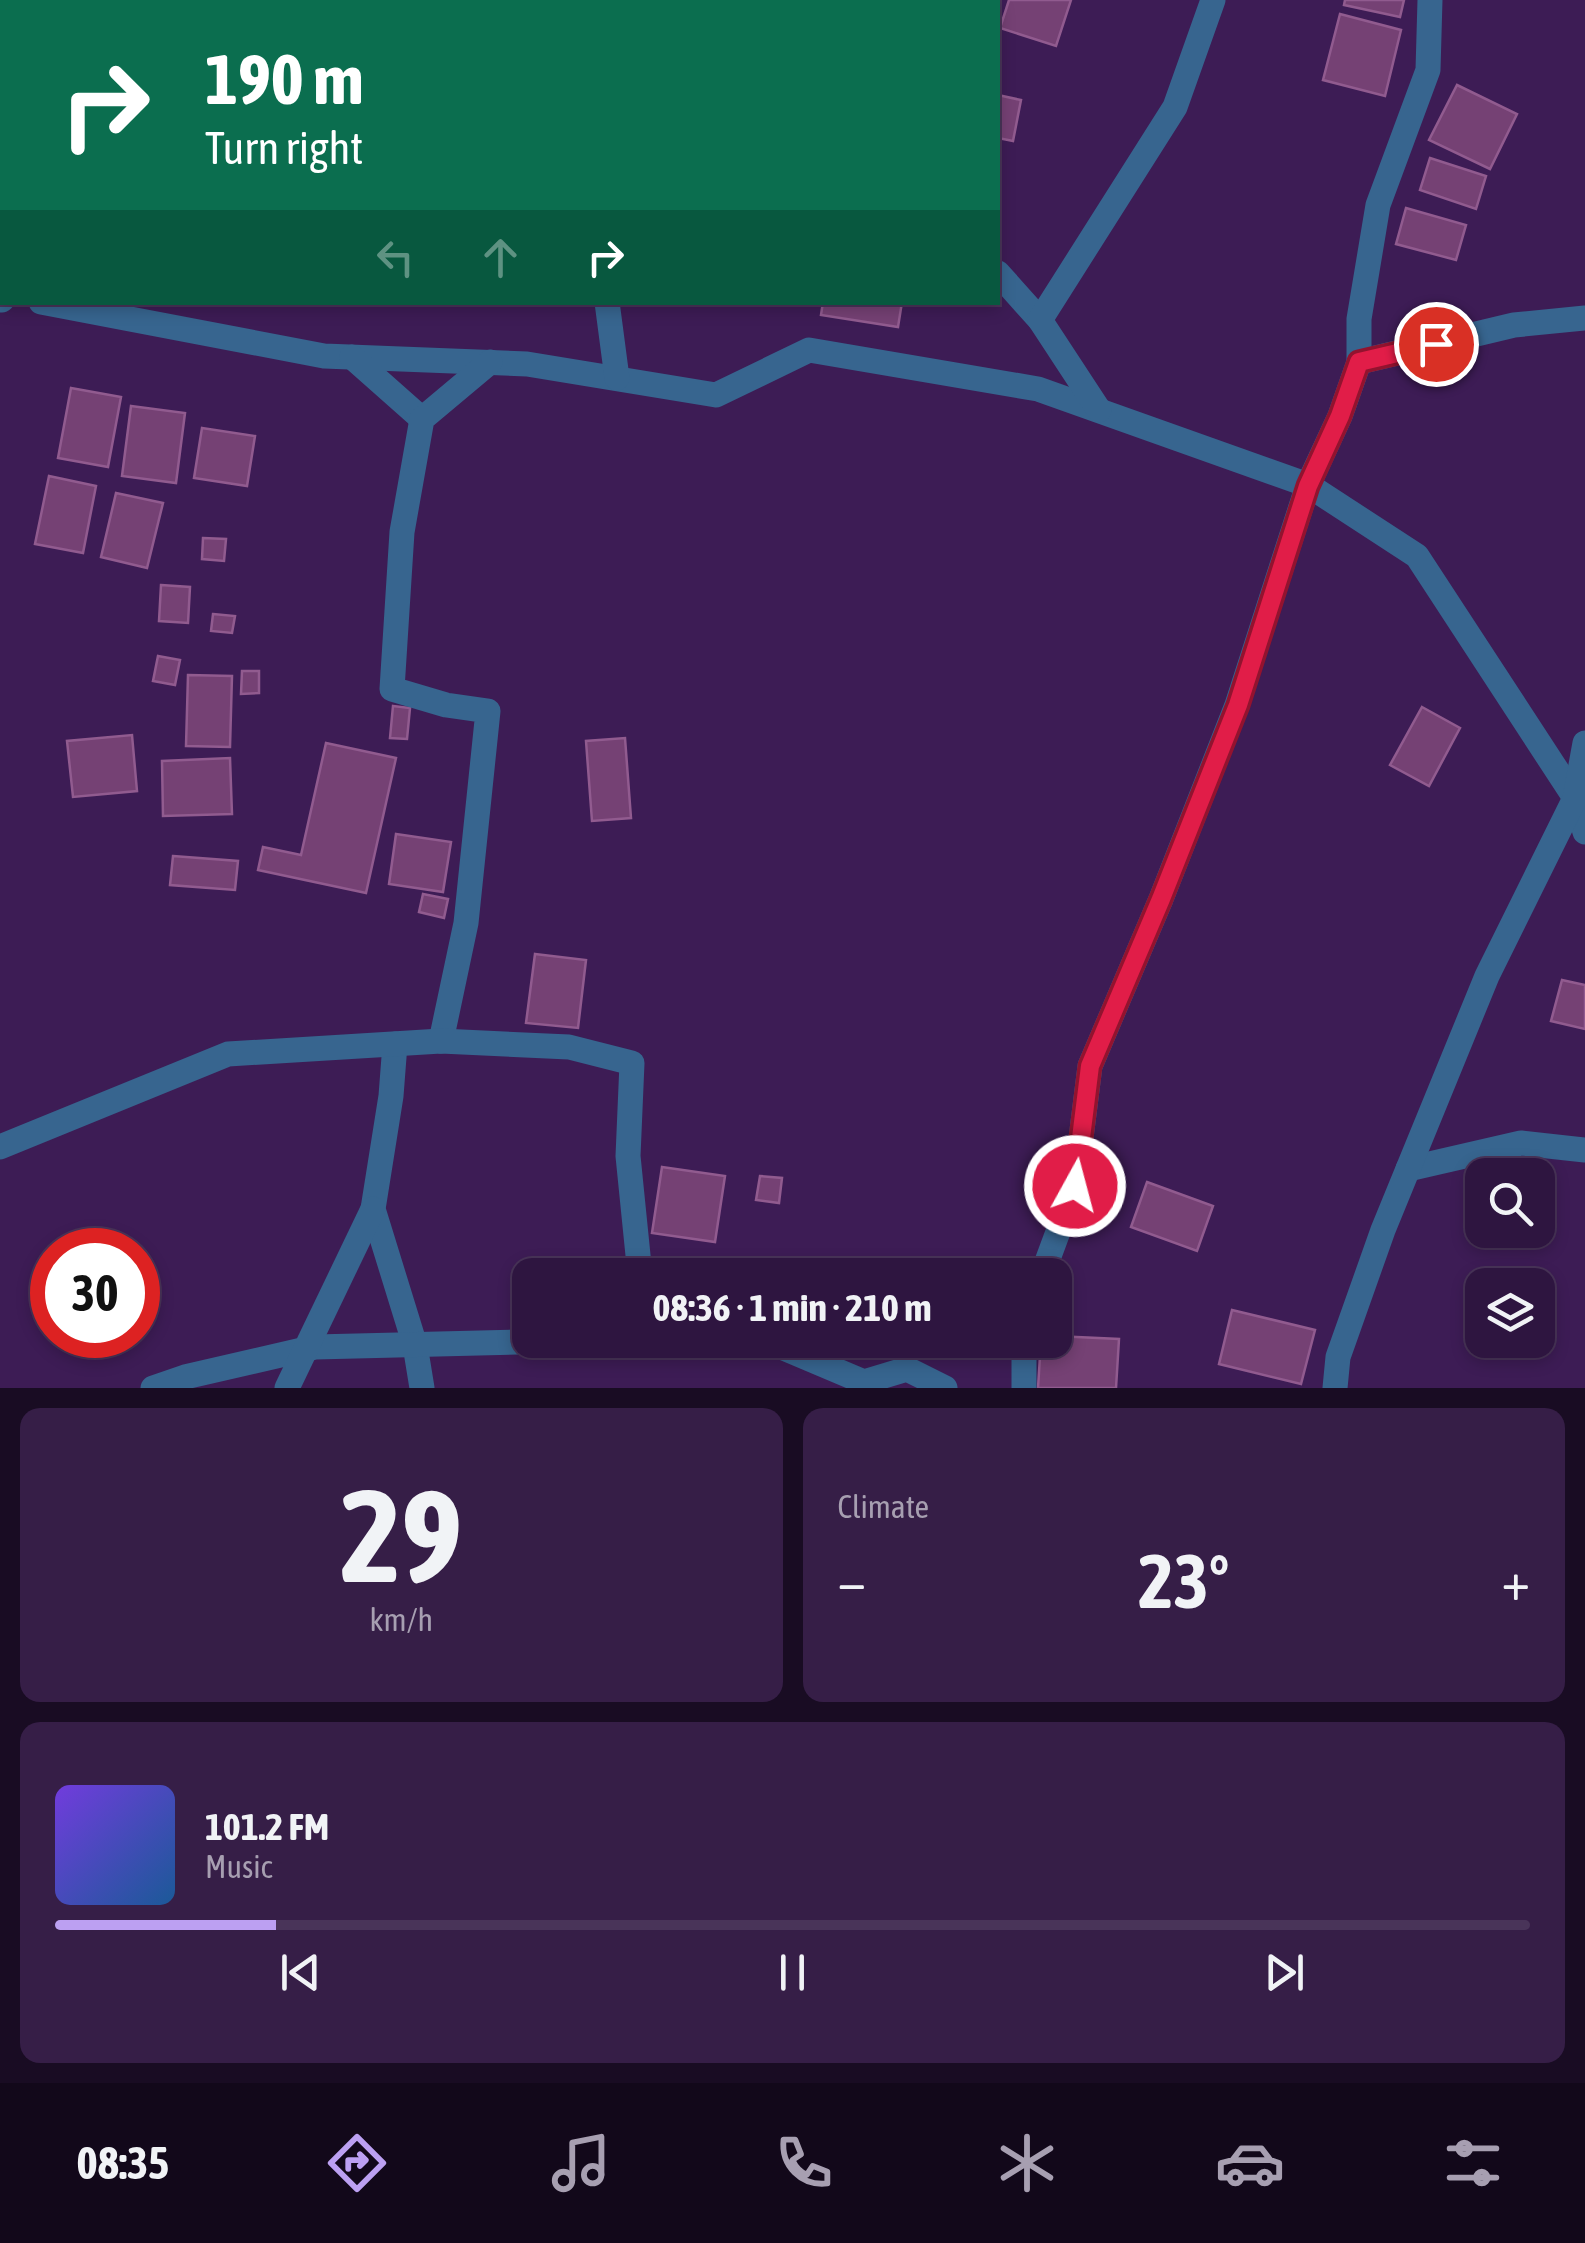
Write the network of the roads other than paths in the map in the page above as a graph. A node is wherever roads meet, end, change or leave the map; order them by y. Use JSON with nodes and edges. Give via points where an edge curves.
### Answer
{"nodes":[{"id":1,"x":1213,"y":0,"type":"edge"},
{"id":2,"x":1430,"y":0,"type":"edge"},
{"id":3,"x":1000,"y":274,"type":"edge"},
{"id":4,"x":57,"y":305,"type":"edge"},
{"id":5,"x":606,"y":305,"type":"edge"},
{"id":6,"x":1585,"y":318,"type":"edge"},
{"id":7,"x":1040,"y":320,"type":"junction"},
{"id":8,"x":352,"y":356,"type":"junction"},
{"id":9,"x":490,"y":362,"type":"junction"},
{"id":10,"x":1359,"y":362,"type":"junction"},
{"id":11,"x":617,"y":378,"type":"junction"},
{"id":12,"x":1099,"y":410,"type":"junction"},
{"id":13,"x":422,"y":420,"type":"junction"},
{"id":14,"x":1308,"y":486,"type":"junction"},
{"id":15,"x":1585,"y":744,"type":"edge"},
{"id":16,"x":1575,"y":798,"type":"junction"},
{"id":17,"x":1585,"y":832,"type":"edge"},
{"id":18,"x":442,"y":1041,"type":"junction"},
{"id":19,"x":395,"y":1044,"type":"junction"},
{"id":20,"x":0,"y":1148,"type":"edge"},
{"id":21,"x":1585,"y":1150,"type":"edge"},
{"id":22,"x":1408,"y":1169,"type":"junction"},
{"id":23,"x":373,"y":1209,"type":"junction"},
{"id":24,"x":638,"y":1258,"type":"edge"},
{"id":25,"x":1048,"y":1258,"type":"edge"},
{"id":26,"x":512,"y":1342,"type":"edge"},
{"id":27,"x":415,"y":1344,"type":"junction"},
{"id":28,"x":306,"y":1349,"type":"junction"},
{"id":29,"x":807,"y":1358,"type":"edge"},
{"id":30,"x":1024,"y":1358,"type":"edge"},
{"id":31,"x":152,"y":1388,"type":"edge"},
{"id":32,"x":287,"y":1388,"type":"edge"},
{"id":33,"x":422,"y":1388,"type":"edge"},
{"id":34,"x":945,"y":1388,"type":"edge"},
{"id":35,"x":1024,"y":1388,"type":"edge"},
{"id":36,"x":1335,"y":1388,"type":"edge"}],
"edges":[{"from":1,"to":7,"type":"street","via":[[1175,106]]},
{"from":2,"to":10,"type":"street","via":[[1428,70],[1378,205],[1359,319]]},
{"from":3,"to":7,"type":"street"},
{"from":4,"to":8,"type":"street"},
{"from":5,"to":11,"type":"street"},
{"from":6,"to":10,"type":"street","via":[[1514,326]]},
{"from":7,"to":12,"type":"street"},
{"from":8,"to":9,"type":"street"},
{"from":8,"to":13,"type":"street"},
{"from":9,"to":11,"type":"street"},
{"from":9,"to":13,"type":"street"},
{"from":10,"to":14,"type":"street"},
{"from":11,"to":12,"type":"street","via":[[716,395],[809,350],[1038,389]]},
{"from":12,"to":14,"type":"street"},
{"from":13,"to":18,"type":"street","via":[[402,532],[392,690],[488,711],[466,923]]},
{"from":14,"to":16,"type":"street","via":[[1417,556]]},
{"from":14,"to":25,"type":"street","via":[[1238,705],[1090,1066],[1075,1186]]},
{"from":15,"to":16,"type":"street"},
{"from":16,"to":17,"type":"street"},
{"from":16,"to":22,"type":"street","via":[[1487,976]]},
{"from":18,"to":19,"type":"street"},
{"from":18,"to":24,"type":"street","via":[[569,1047],[632,1064],[628,1156]]},
{"from":19,"to":20,"type":"street","via":[[228,1054]]},
{"from":19,"to":23,"type":"street"},
{"from":21,"to":22,"type":"street","via":[[1521,1143]]},
{"from":22,"to":36,"type":"street","via":[[1338,1356]]},
{"from":23,"to":27,"type":"street"},
{"from":23,"to":28,"type":"street"},
{"from":26,"to":27,"type":"street"},
{"from":27,"to":28,"type":"street"},
{"from":27,"to":33,"type":"street"},
{"from":28,"to":31,"type":"street"},
{"from":28,"to":32,"type":"street"},
{"from":29,"to":34,"type":"street","via":[[864,1382],[908,1369]]},
{"from":30,"to":35,"type":"street"}]}
